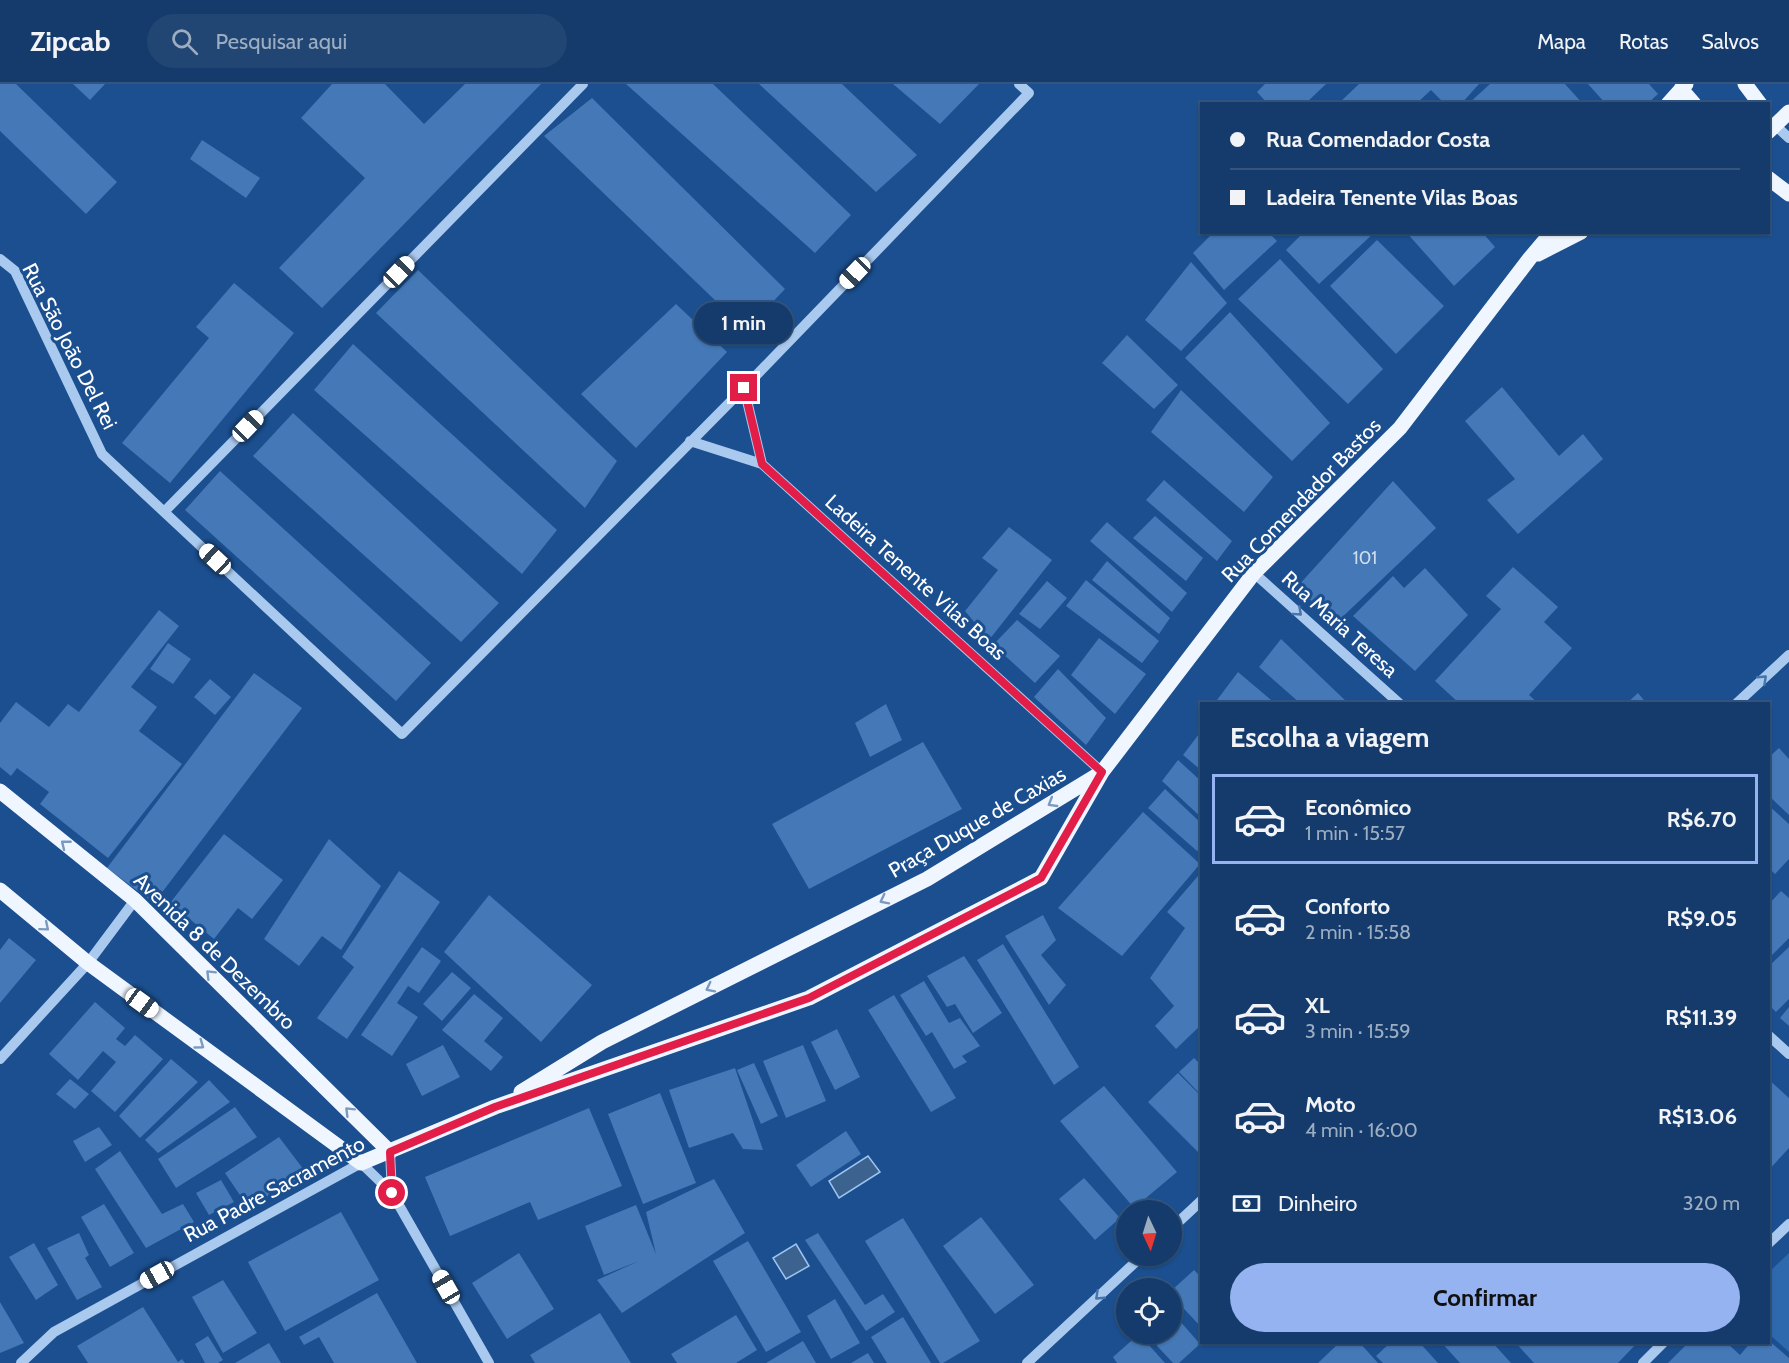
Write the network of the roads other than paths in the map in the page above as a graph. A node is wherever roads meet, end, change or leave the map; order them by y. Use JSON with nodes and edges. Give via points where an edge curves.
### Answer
{"nodes":[{"id":1,"x":583,"y":84,"type":"edge"},
{"id":2,"x":1019,"y":84,"type":"edge"},
{"id":3,"x":1745,"y":84,"type":"edge"},
{"id":4,"x":1681,"y":86,"type":"edge"},
{"id":5,"x":1669,"y":102,"type":"edge"},
{"id":6,"x":1693,"y":102,"type":"edge"},
{"id":7,"x":1758,"y":102,"type":"edge"},
{"id":8,"x":1789,"y":112,"type":"edge"},
{"id":9,"x":1771,"y":124,"type":"edge"},
{"id":10,"x":1789,"y":138,"type":"edge"},
{"id":11,"x":1770,"y":180,"type":"edge"},
{"id":12,"x":1789,"y":194,"type":"edge"},
{"id":13,"x":1550,"y":234,"type":"edge"},
{"id":14,"x":1577,"y":234,"type":"edge"},
{"id":15,"x":1530,"y":258,"type":"junction"},
{"id":16,"x":0,"y":259,"type":"edge"},
{"id":17,"x":744,"y":388,"type":"junction"},
{"id":18,"x":690,"y":441,"type":"junction"},
{"id":19,"x":762,"y":464,"type":"junction"},
{"id":20,"x":164,"y":512,"type":"junction"},
{"id":21,"x":1254,"y":573,"type":"junction"},
{"id":22,"x":1789,"y":654,"type":"edge"},
{"id":23,"x":1398,"y":702,"type":"edge"},
{"id":24,"x":1738,"y":702,"type":"edge"},
{"id":25,"x":1102,"y":772,"type":"junction"},
{"id":26,"x":0,"y":791,"type":"edge"},
{"id":27,"x":0,"y":890,"type":"edge"},
{"id":28,"x":135,"y":900,"type":"junction"},
{"id":29,"x":88,"y":963,"type":"junction"},
{"id":30,"x":1770,"y":1037,"type":"edge"},
{"id":31,"x":1789,"y":1054,"type":"edge"},
{"id":32,"x":0,"y":1059,"type":"edge"},
{"id":33,"x":495,"y":1107,"type":"junction"},
{"id":34,"x":390,"y":1152,"type":"junction"},
{"id":35,"x":361,"y":1163,"type":"junction"},
{"id":36,"x":392,"y":1193,"type":"junction"},
{"id":37,"x":1200,"y":1202,"type":"edge"},
{"id":38,"x":1182,"y":1219,"type":"edge"},
{"id":39,"x":1789,"y":1224,"type":"edge"},
{"id":40,"x":1770,"y":1242,"type":"edge"},
{"id":41,"x":1131,"y":1266,"type":"edge"},
{"id":42,"x":1662,"y":1344,"type":"edge"},
{"id":43,"x":21,"y":1363,"type":"edge"},
{"id":44,"x":489,"y":1363,"type":"edge"},
{"id":45,"x":1028,"y":1363,"type":"edge"},
{"id":46,"x":1642,"y":1363,"type":"edge"}],
"edges":[{"from":1,"to":20,"type":"street"},
{"from":2,"to":17,"type":"street","via":[[1029,93]]},
{"from":3,"to":7,"type":"main road"},
{"from":4,"to":5,"type":"main road"},
{"from":4,"to":6,"type":"main road"},
{"from":8,"to":9,"type":"main road"},
{"from":9,"to":10,"type":"street"},
{"from":11,"to":12,"type":"main road"},
{"from":13,"to":15,"type":"main road","name":"Rua Comendador Bastos"},
{"from":14,"to":15,"type":"main road","name":"Rua Comendador Bastos"},
{"from":15,"to":21,"type":"main road","name":"Rua Comendador Bastos","via":[[1400,428]]},
{"from":16,"to":20,"type":"street","name":"Rua São João Del Rei","via":[[15,270],[102,454]]},
{"from":17,"to":18,"type":"street"},
{"from":17,"to":19,"type":"street"},
{"from":18,"to":19,"type":"street"},
{"from":18,"to":20,"type":"street","via":[[402,734]]},
{"from":19,"to":25,"type":"street","name":"Ladeira Tenente Vilas Boas"},
{"from":21,"to":23,"type":"street","name":"Rua Maria Teresa","one_way":true},
{"from":21,"to":25,"type":"main road","name":"Rua Comendador Bastos"},
{"from":24,"to":22,"type":"street","one_way":true},
{"from":25,"to":33,"type":"main road","name":"Praça Duque de Caxias","one_way":true,"via":[[927,879],[602,1042]]},
{"from":25,"to":33,"type":"main road","name":"Praça Duque de Caxias","via":[[1041,878],[809,998]]},
{"from":28,"to":26,"type":"main road","name":"Avenida 8 de Dezembro","one_way":true},
{"from":27,"to":29,"type":"main road","one_way":true},
{"from":28,"to":29,"type":"street"},
{"from":34,"to":28,"type":"main road","name":"Avenida 8 de Dezembro","one_way":true},
{"from":29,"to":32,"type":"street"},
{"from":29,"to":35,"type":"main road","one_way":true},
{"from":30,"to":31,"type":"street"},
{"from":33,"to":34,"type":"main road","name":"Rua Padre Sacramento"},
{"from":34,"to":35,"type":"main road","name":"Rua Padre Sacramento"},
{"from":34,"to":36,"type":"street"},
{"from":35,"to":36,"type":"street"},
{"from":35,"to":43,"type":"street","name":"Rua Padre Sacramento","via":[[54,1332]]},
{"from":36,"to":44,"type":"street"},
{"from":37,"to":38,"type":"street"},
{"from":39,"to":40,"type":"street"},
{"from":41,"to":45,"type":"street","one_way":true},
{"from":42,"to":46,"type":"street"}]}
